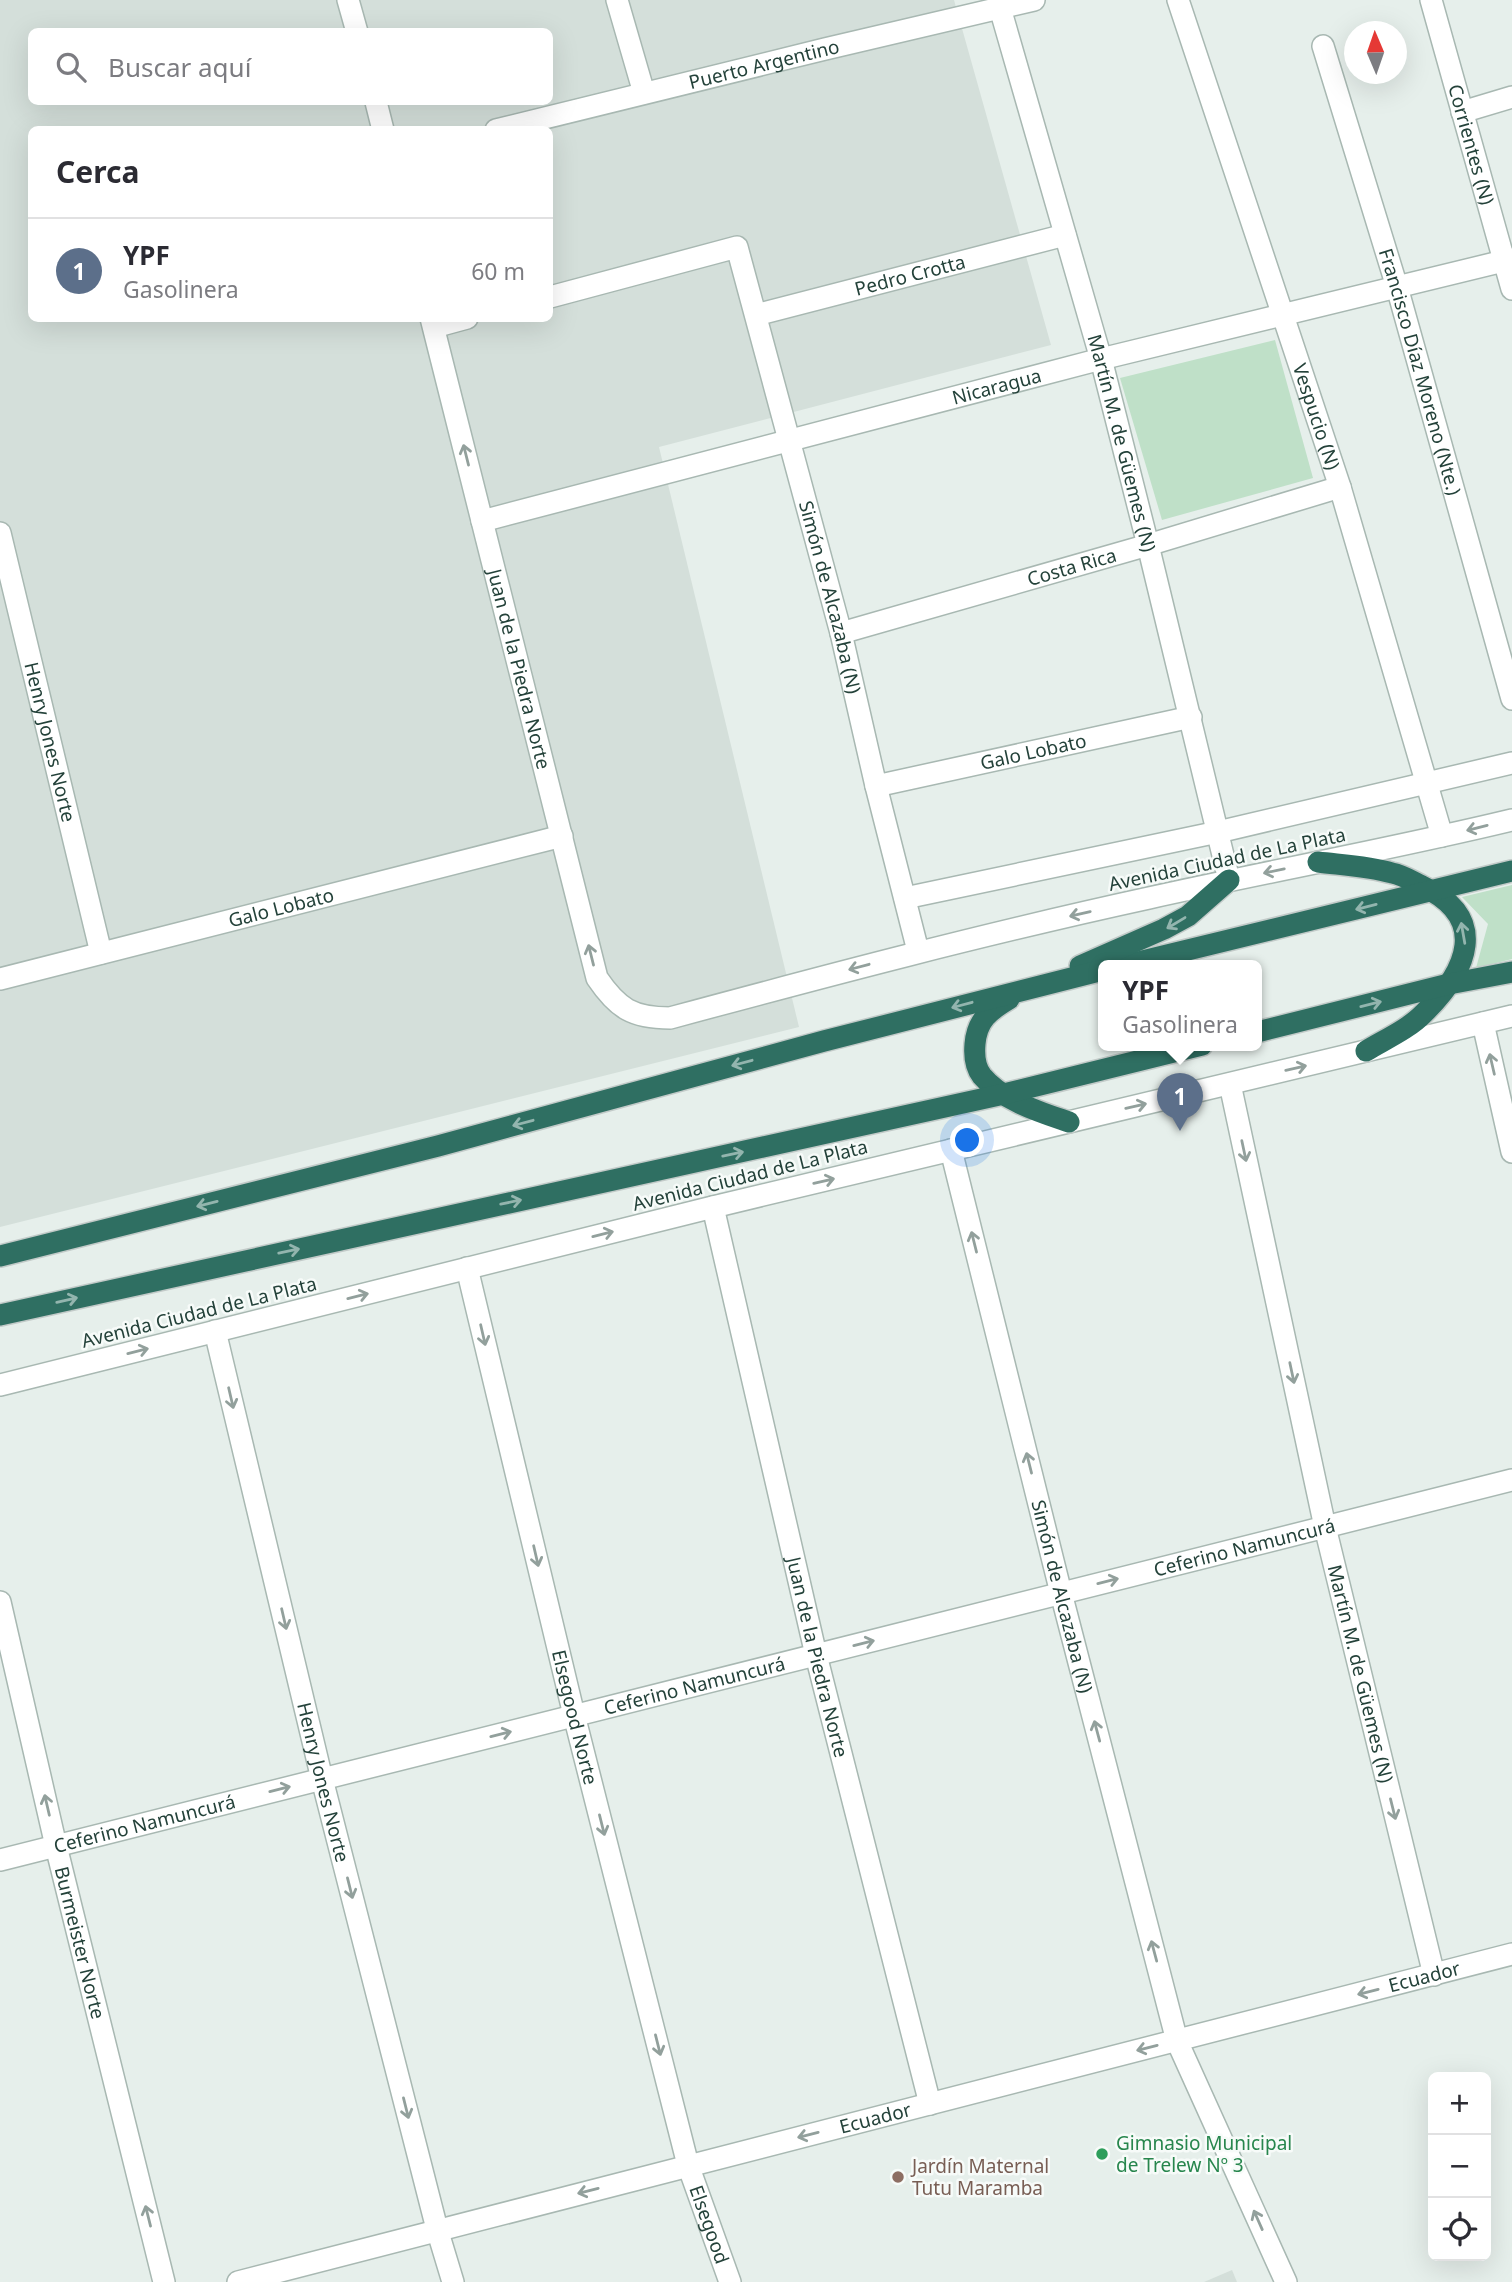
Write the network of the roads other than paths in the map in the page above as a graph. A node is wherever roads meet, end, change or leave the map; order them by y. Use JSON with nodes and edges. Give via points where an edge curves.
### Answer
{"nodes":[{"id":1,"x":348,"y":0,"type":"edge"},
{"id":2,"x":617,"y":0,"type":"edge"},
{"id":3,"x":1034,"y":0,"type":"edge"},
{"id":4,"x":1178,"y":0,"type":"edge"},
{"id":5,"x":1431,"y":0,"type":"edge"},
{"id":6,"x":1000,"y":8,"type":"junction"},
{"id":7,"x":356,"y":28,"type":"edge"},
{"id":8,"x":1323,"y":46,"type":"dead end"},
{"id":9,"x":644,"y":93,"type":"junction"},
{"id":10,"x":1512,"y":97,"type":"edge"},
{"id":11,"x":377,"y":105,"type":"edge"},
{"id":12,"x":1462,"y":112,"type":"junction"},
{"id":13,"x":382,"y":126,"type":"edge"},
{"id":14,"x":512,"y":126,"type":"edge"},
{"id":15,"x":1065,"y":235,"type":"junction"},
{"id":16,"x":1508,"y":260,"type":"edge"},
{"id":17,"x":1397,"y":287,"type":"junction"},
{"id":18,"x":1512,"y":289,"type":"edge"},
{"id":19,"x":553,"y":296,"type":"edge"},
{"id":20,"x":1283,"y":314,"type":"junction"},
{"id":21,"x":756,"y":315,"type":"junction"},
{"id":22,"x":433,"y":323,"type":"edge"},
{"id":23,"x":1101,"y":359,"type":"junction"},
{"id":24,"x":789,"y":440,"type":"junction"},
{"id":25,"x":1340,"y":486,"type":"junction"},
{"id":26,"x":482,"y":521,"type":"junction"},
{"id":27,"x":0,"y":533,"type":"edge"},
{"id":28,"x":1149,"y":545,"type":"junction"},
{"id":29,"x":841,"y":633,"type":"junction"},
{"id":30,"x":1512,"y":699,"type":"edge"},
{"id":31,"x":1191,"y":717,"type":"junction"},
{"id":32,"x":1512,"y":763,"type":"edge"},
{"id":33,"x":1425,"y":783,"type":"junction"},
{"id":34,"x":876,"y":786,"type":"junction"},
{"id":35,"x":1512,"y":820,"type":"edge"},
{"id":36,"x":1218,"y":832,"type":"junction"},
{"id":37,"x":562,"y":836,"type":"junction"},
{"id":38,"x":1442,"y":836,"type":"junction"},
{"id":39,"x":1318,"y":862,"type":"junction"},
{"id":40,"x":1512,"y":870,"type":"edge"},
{"id":41,"x":1229,"y":880,"type":"junction"},
{"id":42,"x":1432,"y":891,"type":"junction"},
{"id":43,"x":905,"y":898,"type":"junction"},
{"id":44,"x":918,"y":951,"type":"junction"},
{"id":45,"x":100,"y":953,"type":"junction"},
{"id":46,"x":1146,"y":960,"type":"edge"},
{"id":47,"x":1098,"y":971,"type":"edge"},
{"id":48,"x":1512,"y":972,"type":"edge"},
{"id":49,"x":0,"y":979,"type":"edge"},
{"id":50,"x":1449,"y":985,"type":"junction"},
{"id":51,"x":1028,"y":988,"type":"junction"},
{"id":52,"x":627,"y":1010,"type":"joint"},
{"id":53,"x":1512,"y":1016,"type":"edge"},
{"id":54,"x":1483,"y":1024,"type":"junction"},
{"id":55,"x":1262,"y":1031,"type":"edge"},
{"id":56,"x":1178,"y":1051,"type":"edge"},
{"id":57,"x":1366,"y":1051,"type":"junction"},
{"id":58,"x":1230,"y":1084,"type":"junction"},
{"id":59,"x":1004,"y":1094,"type":"junction"},
{"id":60,"x":1069,"y":1122,"type":"junction"},
{"id":61,"x":951,"y":1150,"type":"junction"},
{"id":62,"x":1512,"y":1152,"type":"edge"},
{"id":63,"x":713,"y":1207,"type":"junction"},
{"id":64,"x":0,"y":1256,"type":"edge"},
{"id":65,"x":467,"y":1268,"type":"junction"},
{"id":66,"x":0,"y":1315,"type":"edge"},
{"id":67,"x":215,"y":1331,"type":"junction"},
{"id":68,"x":0,"y":1385,"type":"edge"},
{"id":69,"x":1512,"y":1480,"type":"edge"},
{"id":70,"x":1325,"y":1527,"type":"junction"},
{"id":71,"x":1062,"y":1593,"type":"junction"},
{"id":72,"x":0,"y":1602,"type":"edge"},
{"id":73,"x":816,"y":1655,"type":"junction"},
{"id":74,"x":574,"y":1716,"type":"junction"},
{"id":75,"x":322,"y":1779,"type":"junction"},
{"id":76,"x":56,"y":1846,"type":"junction"},
{"id":77,"x":0,"y":1860,"type":"edge"},
{"id":78,"x":1512,"y":1954,"type":"edge"},
{"id":79,"x":1434,"y":1975,"type":"junction"},
{"id":80,"x":1177,"y":2041,"type":"junction"},
{"id":81,"x":929,"y":2104,"type":"junction"},
{"id":82,"x":688,"y":2165,"type":"junction"},
{"id":83,"x":437,"y":2229,"type":"junction"},
{"id":84,"x":164,"y":2282,"type":"edge"},
{"id":85,"x":238,"y":2282,"type":"edge"},
{"id":86,"x":453,"y":2282,"type":"edge"},
{"id":87,"x":730,"y":2282,"type":"edge"},
{"id":88,"x":1286,"y":2282,"type":"edge"}],
"edges":[{"from":1,"to":7,"type":"street"},
{"from":2,"to":9,"type":"street"},
{"from":3,"to":6,"type":"street","name":"Puerto Argentino"},
{"from":4,"to":20,"type":"street","name":"Vespucio (N)"},
{"from":5,"to":12,"type":"street","name":"Corrientes (N)"},
{"from":6,"to":9,"type":"street","name":"Puerto Argentino"},
{"from":6,"to":15,"type":"street","name":"Martín M. de Güemes (N)"},
{"from":8,"to":17,"type":"street","name":"Francisco Díaz Moreno (Nte.)"},
{"from":9,"to":14,"type":"street","name":"Puerto Argentino"},
{"from":10,"to":12,"type":"street"},
{"from":11,"to":13,"type":"street"},
{"from":12,"to":16,"type":"street","name":"Corrientes (N)"},
{"from":15,"to":21,"type":"street","name":"Pedro Crotta"},
{"from":15,"to":23,"type":"street","name":"Martín M. de Güemes (N)"},
{"from":16,"to":17,"type":"street","name":"Nicaragua"},
{"from":16,"to":18,"type":"street","name":"Corrientes (N)"},
{"from":17,"to":20,"type":"street","name":"Nicaragua"},
{"from":17,"to":30,"type":"street","name":"Francisco Díaz Moreno (Nte.)"},
{"from":19,"to":21,"type":"street","name":"Simón de Alcazaba (N)","via":[[737,247]]},
{"from":20,"to":23,"type":"street","name":"Nicaragua"},
{"from":20,"to":25,"type":"street","name":"Vespucio (N)"},
{"from":21,"to":24,"type":"street","name":"Simón de Alcazaba (N)"},
{"from":26,"to":22,"type":"street","name":"Juan de la Piedra Norte","one_way":true},
{"from":23,"to":24,"type":"street","name":"Nicaragua"},
{"from":23,"to":28,"type":"street","name":"Martín M. de Güemes (N)"},
{"from":24,"to":26,"type":"street","name":"Nicaragua"},
{"from":24,"to":29,"type":"street","name":"Simón de Alcazaba (N)"},
{"from":25,"to":28,"type":"street","name":"Costa Rica"},
{"from":25,"to":33,"type":"street","name":"Vespucio (N)"},
{"from":26,"to":37,"type":"street","name":"Juan de la Piedra Norte"},
{"from":27,"to":45,"type":"street","name":"Henry Jones Norte"},
{"from":28,"to":29,"type":"street","name":"Costa Rica"},
{"from":28,"to":31,"type":"street","name":"Martín M. de Güemes (N)"},
{"from":29,"to":34,"type":"street","name":"Simón de Alcazaba (N)"},
{"from":31,"to":34,"type":"street","name":"Galo Lobato"},
{"from":31,"to":36,"type":"street","name":"Martín M. de Güemes (N)"},
{"from":32,"to":33,"type":"street","name":"Avenida Ciudad de La Plata"},
{"from":33,"to":36,"type":"street","name":"Avenida Ciudad de La Plata"},
{"from":33,"to":38,"type":"street","name":"Vespucio (N)"},
{"from":34,"to":43,"type":"street","name":"Simón de Alcazaba (N)"},
{"from":35,"to":38,"type":"street","name":"Avenida Ciudad de La Plata","one_way":true},
{"from":36,"to":41,"type":"street","name":"Martín M. de Güemes (N)"},
{"from":36,"to":43,"type":"street","name":"Avenida Ciudad de La Plata"},
{"from":37,"to":45,"type":"street","name":"Galo Lobato"},
{"from":52,"to":37,"type":"street","name":"Juan de la Piedra Norte","one_way":true,"via":[[610,997],[597,978]]},
{"from":38,"to":39,"type":"street","name":"Avenida Ciudad de La Plata"},
{"from":39,"to":41,"type":"street","name":"Avenida Ciudad de La Plata","one_way":true},
{"from":39,"to":42,"type":"highway","via":[[1396,873]]},
{"from":40,"to":42,"type":"highway"},
{"from":41,"to":44,"type":"street","name":"Avenida Ciudad de La Plata","one_way":true},
{"from":41,"to":51,"type":"highway","one_way":true,"via":[[1188,916],[1164,929]]},
{"from":42,"to":46,"type":"highway","one_way":true},
{"from":50,"to":42,"type":"highway","one_way":true,"via":[[1465,952],[1466,931],[1455,908]]},
{"from":43,"to":44,"type":"street","name":"Simón de Alcazaba (N)"},
{"from":44,"to":52,"type":"street","name":"Avenida Ciudad de La Plata","one_way":true,"via":[[670,1018],[647,1018]]},
{"from":45,"to":49,"type":"street","name":"Galo Lobato"},
{"from":47,"to":51,"type":"highway"},
{"from":48,"to":50,"type":"highway"},
{"from":55,"to":50,"type":"highway","one_way":true},
{"from":50,"to":57,"type":"highway","via":[[1423,1015]]},
{"from":51,"to":59,"type":"highway","via":[[992,1009],[976,1030],[974,1057],[981,1075]]},
{"from":51,"to":64,"type":"highway","one_way":true,"via":[[438,1146]]},
{"from":53,"to":54,"type":"street","name":"Avenida Ciudad de La Plata"},
{"from":54,"to":57,"type":"street","name":"Avenida Ciudad de La Plata"},
{"from":62,"to":54,"type":"street","one_way":true},
{"from":56,"to":59,"type":"highway","name":"Avenida Ciudad de La Plata"},
{"from":58,"to":57,"type":"street","name":"Avenida Ciudad de La Plata","one_way":true},
{"from":60,"to":58,"type":"street","name":"Avenida Ciudad de La Plata","one_way":true},
{"from":58,"to":70,"type":"street","name":"Martín M. de Güemes (N)","one_way":true},
{"from":59,"to":60,"type":"highway"},
{"from":66,"to":59,"type":"highway","name":"Avenida Ciudad de La Plata","one_way":true},
{"from":60,"to":61,"type":"street","name":"Avenida Ciudad de La Plata"},
{"from":63,"to":61,"type":"street","name":"Avenida Ciudad de La Plata","one_way":true},
{"from":71,"to":61,"type":"street","name":"Simón de Alcazaba (N)","one_way":true},
{"from":65,"to":63,"type":"street","name":"Avenida Ciudad de La Plata","one_way":true},
{"from":63,"to":73,"type":"street","name":"Juan de la Piedra Norte"},
{"from":67,"to":65,"type":"street","name":"Avenida Ciudad de La Plata","one_way":true},
{"from":65,"to":74,"type":"street","name":"Elsegood Norte","one_way":true},
{"from":68,"to":67,"type":"street","name":"Avenida Ciudad de La Plata","one_way":true},
{"from":67,"to":75,"type":"street","name":"Henry Jones Norte","one_way":true},
{"from":69,"to":70,"type":"street","name":"Ceferino Namuncurá"},
{"from":71,"to":70,"type":"street","name":"Ceferino Namuncurá","one_way":true},
{"from":70,"to":79,"type":"street","name":"Martín M. de Güemes (N)","one_way":true},
{"from":73,"to":71,"type":"street","name":"Ceferino Namuncurá","one_way":true},
{"from":80,"to":71,"type":"street","name":"Simón de Alcazaba (N)","one_way":true},
{"from":76,"to":72,"type":"street","name":"Burmeister Norte","one_way":true},
{"from":73,"to":74,"type":"street","name":"Ceferino Namuncurá"},
{"from":73,"to":81,"type":"street","name":"Juan de la Piedra Norte"},
{"from":75,"to":74,"type":"street","name":"Ceferino Namuncurá","one_way":true},
{"from":74,"to":82,"type":"street","name":"Elsegood Norte","one_way":true},
{"from":76,"to":75,"type":"street","name":"Ceferino Namuncurá","one_way":true},
{"from":75,"to":83,"type":"street","name":"Henry Jones Norte","one_way":true},
{"from":76,"to":77,"type":"street","name":"Ceferino Namuncurá"},
{"from":84,"to":76,"type":"street","name":"Burmeister Norte","one_way":true},
{"from":78,"to":79,"type":"street","name":"Ecuador"},
{"from":79,"to":80,"type":"street","name":"Ecuador","one_way":true},
{"from":80,"to":81,"type":"street","name":"Ecuador","one_way":true},
{"from":88,"to":80,"type":"street","name":"Simón de Alcazaba (N)","one_way":true},
{"from":81,"to":82,"type":"street","name":"Ecuador","one_way":true},
{"from":82,"to":83,"type":"street","name":"Ecuador","one_way":true},
{"from":82,"to":87,"type":"street","name":"Elsegood"},
{"from":83,"to":85,"type":"street","name":"Ecuador"},
{"from":83,"to":86,"type":"street","name":"Henry Jones Norte"}]}
